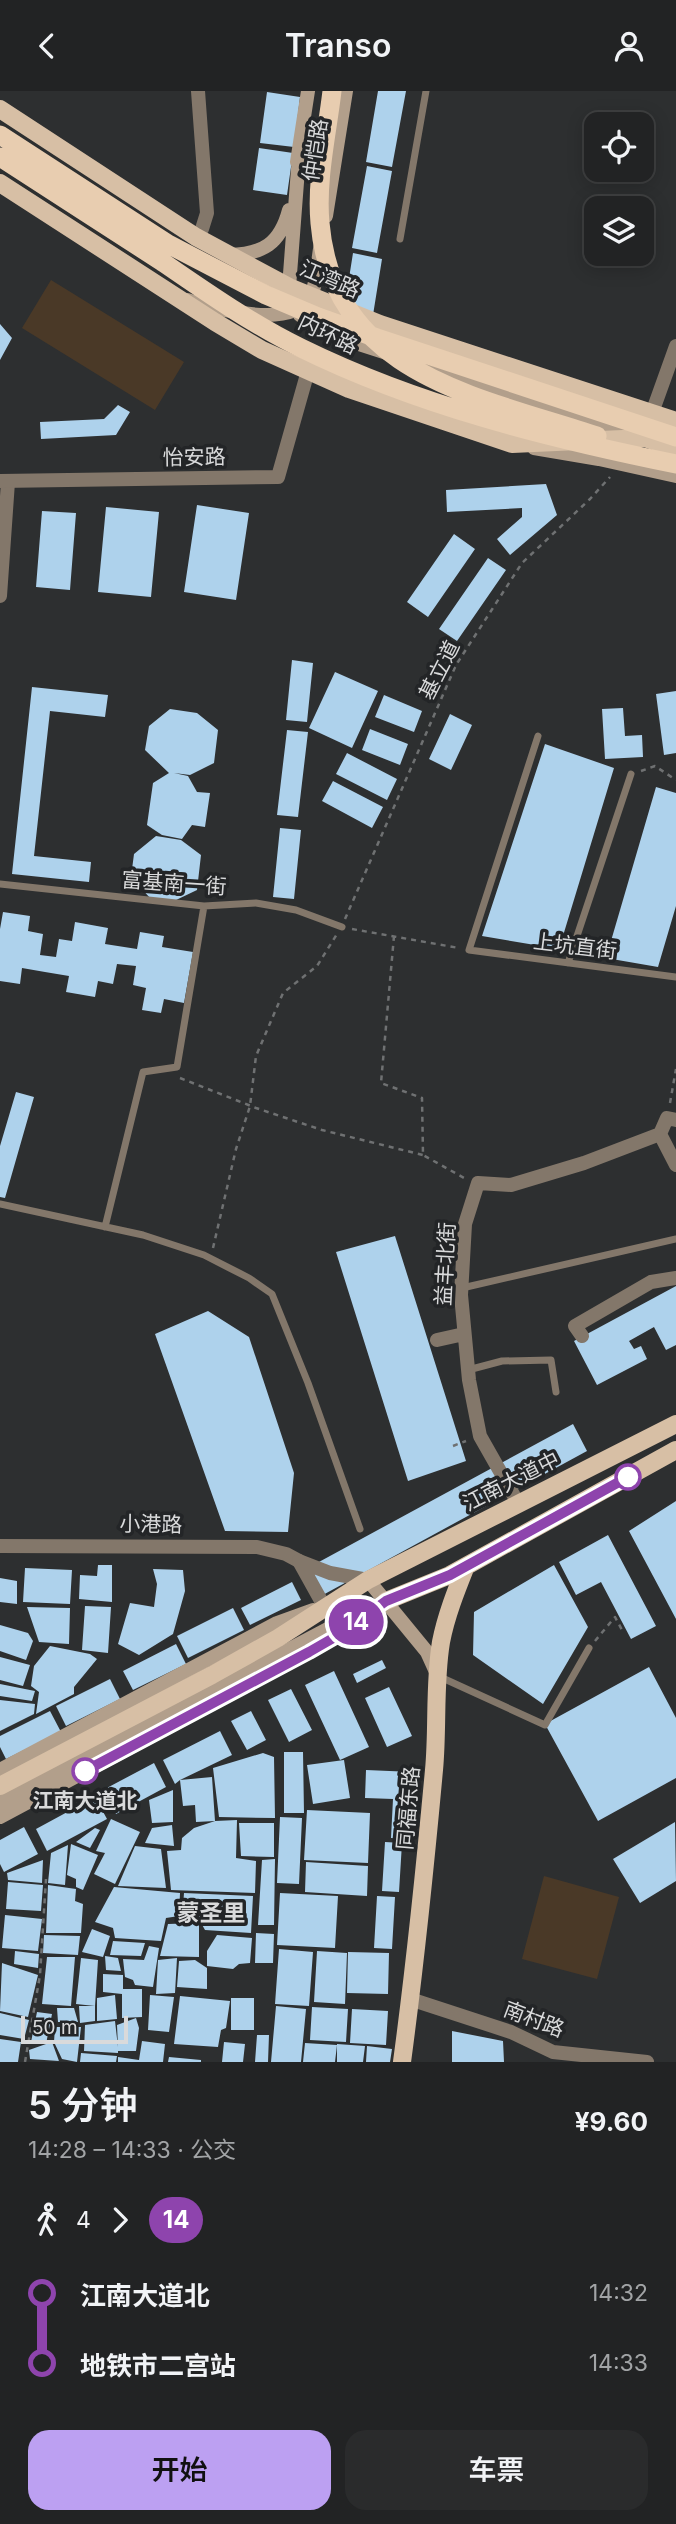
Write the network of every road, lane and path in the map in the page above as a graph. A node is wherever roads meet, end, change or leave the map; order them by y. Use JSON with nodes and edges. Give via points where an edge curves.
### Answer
{"nodes":[{"id":1,"x":198,"y":91,"type":"edge"},
{"id":2,"x":307,"y":91,"type":"edge"},
{"id":3,"x":332,"y":91,"type":"edge"},
{"id":4,"x":346,"y":91,"type":"edge"},
{"id":5,"x":426,"y":91,"type":"edge"},
{"id":6,"x":0,"y":109,"type":"edge"},
{"id":7,"x":0,"y":135,"type":"edge"},
{"id":8,"x":299,"y":156,"type":"junction"},
{"id":9,"x":0,"y":157,"type":"edge"},
{"id":10,"x":0,"y":183,"type":"edge"},
{"id":11,"x":326,"y":215,"type":"junction"},
{"id":12,"x":166,"y":217,"type":"junction"},
{"id":13,"x":196,"y":237,"type":"junction"},
{"id":14,"x":293,"y":237,"type":"junction"},
{"id":15,"x":400,"y":239,"type":"dead end"},
{"id":16,"x":320,"y":247,"type":"junction"},
{"id":17,"x":229,"y":255,"type":"junction"},
{"id":18,"x":141,"y":275,"type":"junction"},
{"id":19,"x":289,"y":287,"type":"junction"},
{"id":20,"x":166,"y":293,"type":"junction"},
{"id":21,"x":311,"y":296,"type":"junction"},
{"id":22,"x":296,"y":311,"type":"junction"},
{"id":23,"x":380,"y":324,"type":"junction"},
{"id":24,"x":676,"y":346,"type":"edge"},
{"id":25,"x":308,"y":371,"type":"junction"},
{"id":26,"x":652,"y":413,"type":"junction"},
{"id":27,"x":676,"y":421,"type":"edge"},
{"id":28,"x":676,"y":437,"type":"edge"},
{"id":29,"x":645,"y":438,"type":"junction"},
{"id":30,"x":512,"y":444,"type":"junction"},
{"id":31,"x":676,"y":449,"type":"edge"},
{"id":32,"x":621,"y":463,"type":"junction"},
{"id":33,"x":676,"y":463,"type":"edge"},
{"id":34,"x":676,"y":477,"type":"edge"},
{"id":35,"x":4,"y":481,"type":"edge"},
{"id":36,"x":0,"y":596,"type":"edge"},
{"id":37,"x":538,"y":736,"type":"dead end"},
{"id":38,"x":631,"y":774,"type":"joint"},
{"id":39,"x":676,"y":780,"type":"edge"},
{"id":40,"x":0,"y":884,"type":"edge"},
{"id":41,"x":204,"y":906,"type":"junction"},
{"id":42,"x":342,"y":927,"type":"junction"},
{"id":43,"x":394,"y":936,"type":"junction"},
{"id":44,"x":469,"y":950,"type":"junction"},
{"id":45,"x":568,"y":963,"type":"junction"},
{"id":46,"x":676,"y":977,"type":"edge"},
{"id":47,"x":676,"y":1069,"type":"edge"},
{"id":48,"x":174,"y":1076,"type":"dead end"},
{"id":49,"x":250,"y":1106,"type":"junction"},
{"id":50,"x":672,"y":1119,"type":"edge"},
{"id":51,"x":660,"y":1135,"type":"junction"},
{"id":52,"x":423,"y":1155,"type":"junction"},
{"id":53,"x":676,"y":1165,"type":"edge"},
{"id":54,"x":478,"y":1183,"type":"junction"},
{"id":55,"x":0,"y":1204,"type":"edge"},
{"id":56,"x":106,"y":1227,"type":"junction"},
{"id":57,"x":676,"y":1239,"type":"edge"},
{"id":58,"x":211,"y":1259,"type":"junction"},
{"id":59,"x":676,"y":1278,"type":"edge"},
{"id":60,"x":461,"y":1288,"type":"junction"},
{"id":61,"x":464,"y":1334,"type":"junction"},
{"id":62,"x":582,"y":1336,"type":"dead end"},
{"id":63,"x":438,"y":1340,"type":"dead end"},
{"id":64,"x":468,"y":1370,"type":"junction"},
{"id":65,"x":556,"y":1392,"type":"dead end"},
{"id":66,"x":676,"y":1425,"type":"edge"},
{"id":67,"x":676,"y":1450,"type":"edge"},
{"id":68,"x":518,"y":1503,"type":"junction"},
{"id":69,"x":360,"y":1529,"type":"dead end"},
{"id":70,"x":0,"y":1546,"type":"edge"},
{"id":71,"x":299,"y":1561,"type":"junction"},
{"id":72,"x":466,"y":1566,"type":"junction"},
{"id":73,"x":368,"y":1580,"type":"junction"},
{"id":74,"x":386,"y":1601,"type":"junction"},
{"id":75,"x":324,"y":1606,"type":"junction"},
{"id":76,"x":622,"y":1630,"type":"dead end"},
{"id":77,"x":589,"y":1648,"type":"joint"},
{"id":78,"x":438,"y":1675,"type":"junction"},
{"id":79,"x":0,"y":1770,"type":"edge"},
{"id":80,"x":0,"y":1786,"type":"edge"},
{"id":81,"x":0,"y":1802,"type":"edge"},
{"id":82,"x":0,"y":1817,"type":"edge"},
{"id":83,"x":46,"y":1879,"type":"dead end"},
{"id":84,"x":410,"y":1999,"type":"junction"},
{"id":85,"x":25,"y":2062,"type":"edge"},
{"id":86,"x":402,"y":2062,"type":"edge"},
{"id":87,"x":648,"y":2062,"type":"edge"}],
"edges":[{"from":1,"to":13,"type":"street","via":[[207,213]]},
{"from":2,"to":8,"type":"main road","name":"仲恺路"},
{"from":3,"to":33,"type":"highway","via":[[320,195],[324,250],[336,285],[371,337],[409,368],[457,389]]},
{"from":4,"to":11,"type":"main road","name":"仲恺路"},
{"from":5,"to":15,"type":"lane"},
{"from":6,"to":12,"type":"main road","name":"江湾路"},
{"from":7,"to":28,"type":"highway","name":"内环路","via":[[168,244],[266,295],[377,338]]},
{"from":8,"to":14,"type":"main road"},
{"from":8,"to":17,"type":"main road","via":[[285,226],[261,251]]},
{"from":9,"to":33,"type":"highway","name":"内环路","via":[[228,306],[329,361],[393,388],[503,423]]},
{"from":10,"to":18,"type":"main road"},
{"from":11,"to":16,"type":"main road","name":"仲恺路"},
{"from":11,"to":23,"type":"main road","via":[[331,251],[351,304]]},
{"from":12,"to":13,"type":"main road","name":"江湾路"},
{"from":12,"to":18,"type":"main road","via":[[159,250]]},
{"from":13,"to":17,"type":"main road","name":"江湾路"},
{"from":13,"to":20,"type":"main road","via":[[194,262],[183,281]]},
{"from":14,"to":16,"type":"main road","via":[[305,246]]},
{"from":14,"to":19,"type":"main road"},
{"from":16,"to":21,"type":"main road","name":"仲恺路"},
{"from":17,"to":19,"type":"main road","name":"江湾路"},
{"from":18,"to":20,"type":"main road"},
{"from":19,"to":21,"type":"main road","name":"江湾路"},
{"from":19,"to":22,"type":"main road"},
{"from":20,"to":22,"type":"main road","via":[[268,316]]},
{"from":20,"to":25,"type":"main road","via":[[262,350]]},
{"from":21,"to":22,"type":"main road"},
{"from":21,"to":23,"type":"main road","name":"江湾路"},
{"from":22,"to":29,"type":"main road","via":[[322,332]]},
{"from":23,"to":26,"type":"main road","name":"江湾路"},
{"from":24,"to":26,"type":"street"},
{"from":25,"to":30,"type":"main road"},
{"from":25,"to":35,"type":"street","name":"怡安路","via":[[278,477]]},
{"from":26,"to":27,"type":"main road","name":"江湾路"},
{"from":29,"to":30,"type":"main road"},
{"from":29,"to":31,"type":"main road"},
{"from":30,"to":32,"type":"main road"},
{"from":32,"to":34,"type":"main road"},
{"from":32,"to":42,"type":"path","name":"基立道","via":[[522,563],[456,664]]},
{"from":35,"to":36,"type":"street"},
{"from":37,"to":44,"type":"lane"},
{"from":38,"to":39,"type":"path","via":[[654,766]]},
{"from":38,"to":45,"type":"lane"},
{"from":40,"to":41,"type":"lane","name":"富基南一街"},
{"from":41,"to":42,"type":"lane","name":"富基南一街","via":[[256,903],[296,910]]},
{"from":41,"to":56,"type":"lane","via":[[177,1067],[143,1072]]},
{"from":42,"to":43,"type":"path"},
{"from":42,"to":49,"type":"path","name":"基立道","via":[[317,965],[283,993],[256,1056]]},
{"from":43,"to":44,"type":"path"},
{"from":43,"to":52,"type":"path","via":[[381,1083],[422,1098]]},
{"from":44,"to":45,"type":"lane","name":"上坑直街"},
{"from":45,"to":46,"type":"lane","name":"上坑直街"},
{"from":47,"to":50,"type":"path"},
{"from":48,"to":49,"type":"path"},
{"from":49,"to":52,"type":"path"},
{"from":49,"to":58,"type":"path","name":"基立道"},
{"from":50,"to":51,"type":"street"},
{"from":51,"to":53,"type":"street"},
{"from":51,"to":54,"type":"street","via":[[511,1185]]},
{"from":52,"to":54,"type":"path"},
{"from":54,"to":60,"type":"street","name":"益丰北街","via":[[465,1224]]},
{"from":55,"to":56,"type":"lane"},
{"from":56,"to":58,"type":"lane"},
{"from":57,"to":60,"type":"lane"},
{"from":58,"to":69,"type":"lane","via":[[272,1294]]},
{"from":59,"to":62,"type":"street","via":[[651,1282],[576,1326]]},
{"from":60,"to":61,"type":"street","name":"益丰北街"},
{"from":61,"to":63,"type":"street"},
{"from":61,"to":64,"type":"street","name":"益丰北街"},
{"from":64,"to":65,"type":"lane","via":[[502,1361],[551,1360]]},
{"from":64,"to":68,"type":"street","name":"益丰北街","via":[[480,1436]]},
{"from":66,"to":68,"type":"main road","name":"江南大道中"},
{"from":67,"to":72,"type":"main road"},
{"from":68,"to":73,"type":"main road","name":"江南大道中"},
{"from":70,"to":71,"type":"street","name":"小港路","via":[[257,1547]]},
{"from":71,"to":73,"type":"street","name":"小港路"},
{"from":71,"to":75,"type":"street"},
{"from":72,"to":74,"type":"main road"},
{"from":72,"to":78,"type":"main road","name":"同福东路","via":[[442,1642]]},
{"from":73,"to":74,"type":"main road"},
{"from":73,"to":75,"type":"main road"},
{"from":74,"to":78,"type":"main road","via":[[427,1652]]},
{"from":74,"to":81,"type":"main road"},
{"from":74,"to":82,"type":"main road","via":[[309,1652]]},
{"from":75,"to":79,"type":"main road","via":[[277,1623]]},
{"from":75,"to":80,"type":"main road","via":[[212,1675]]},
{"from":76,"to":77,"type":"path","via":[[615,1617]]},
{"from":77,"to":78,"type":"lane","via":[[545,1725]]},
{"from":78,"to":84,"type":"main road","name":"同福东路","via":[[436,1749]]},
{"from":83,"to":85,"type":"path","via":[[40,1975]]},
{"from":84,"to":86,"type":"main road","name":"同福东路"},
{"from":84,"to":87,"type":"street","name":"南村路","via":[[511,2032],[553,2052]]}]}
